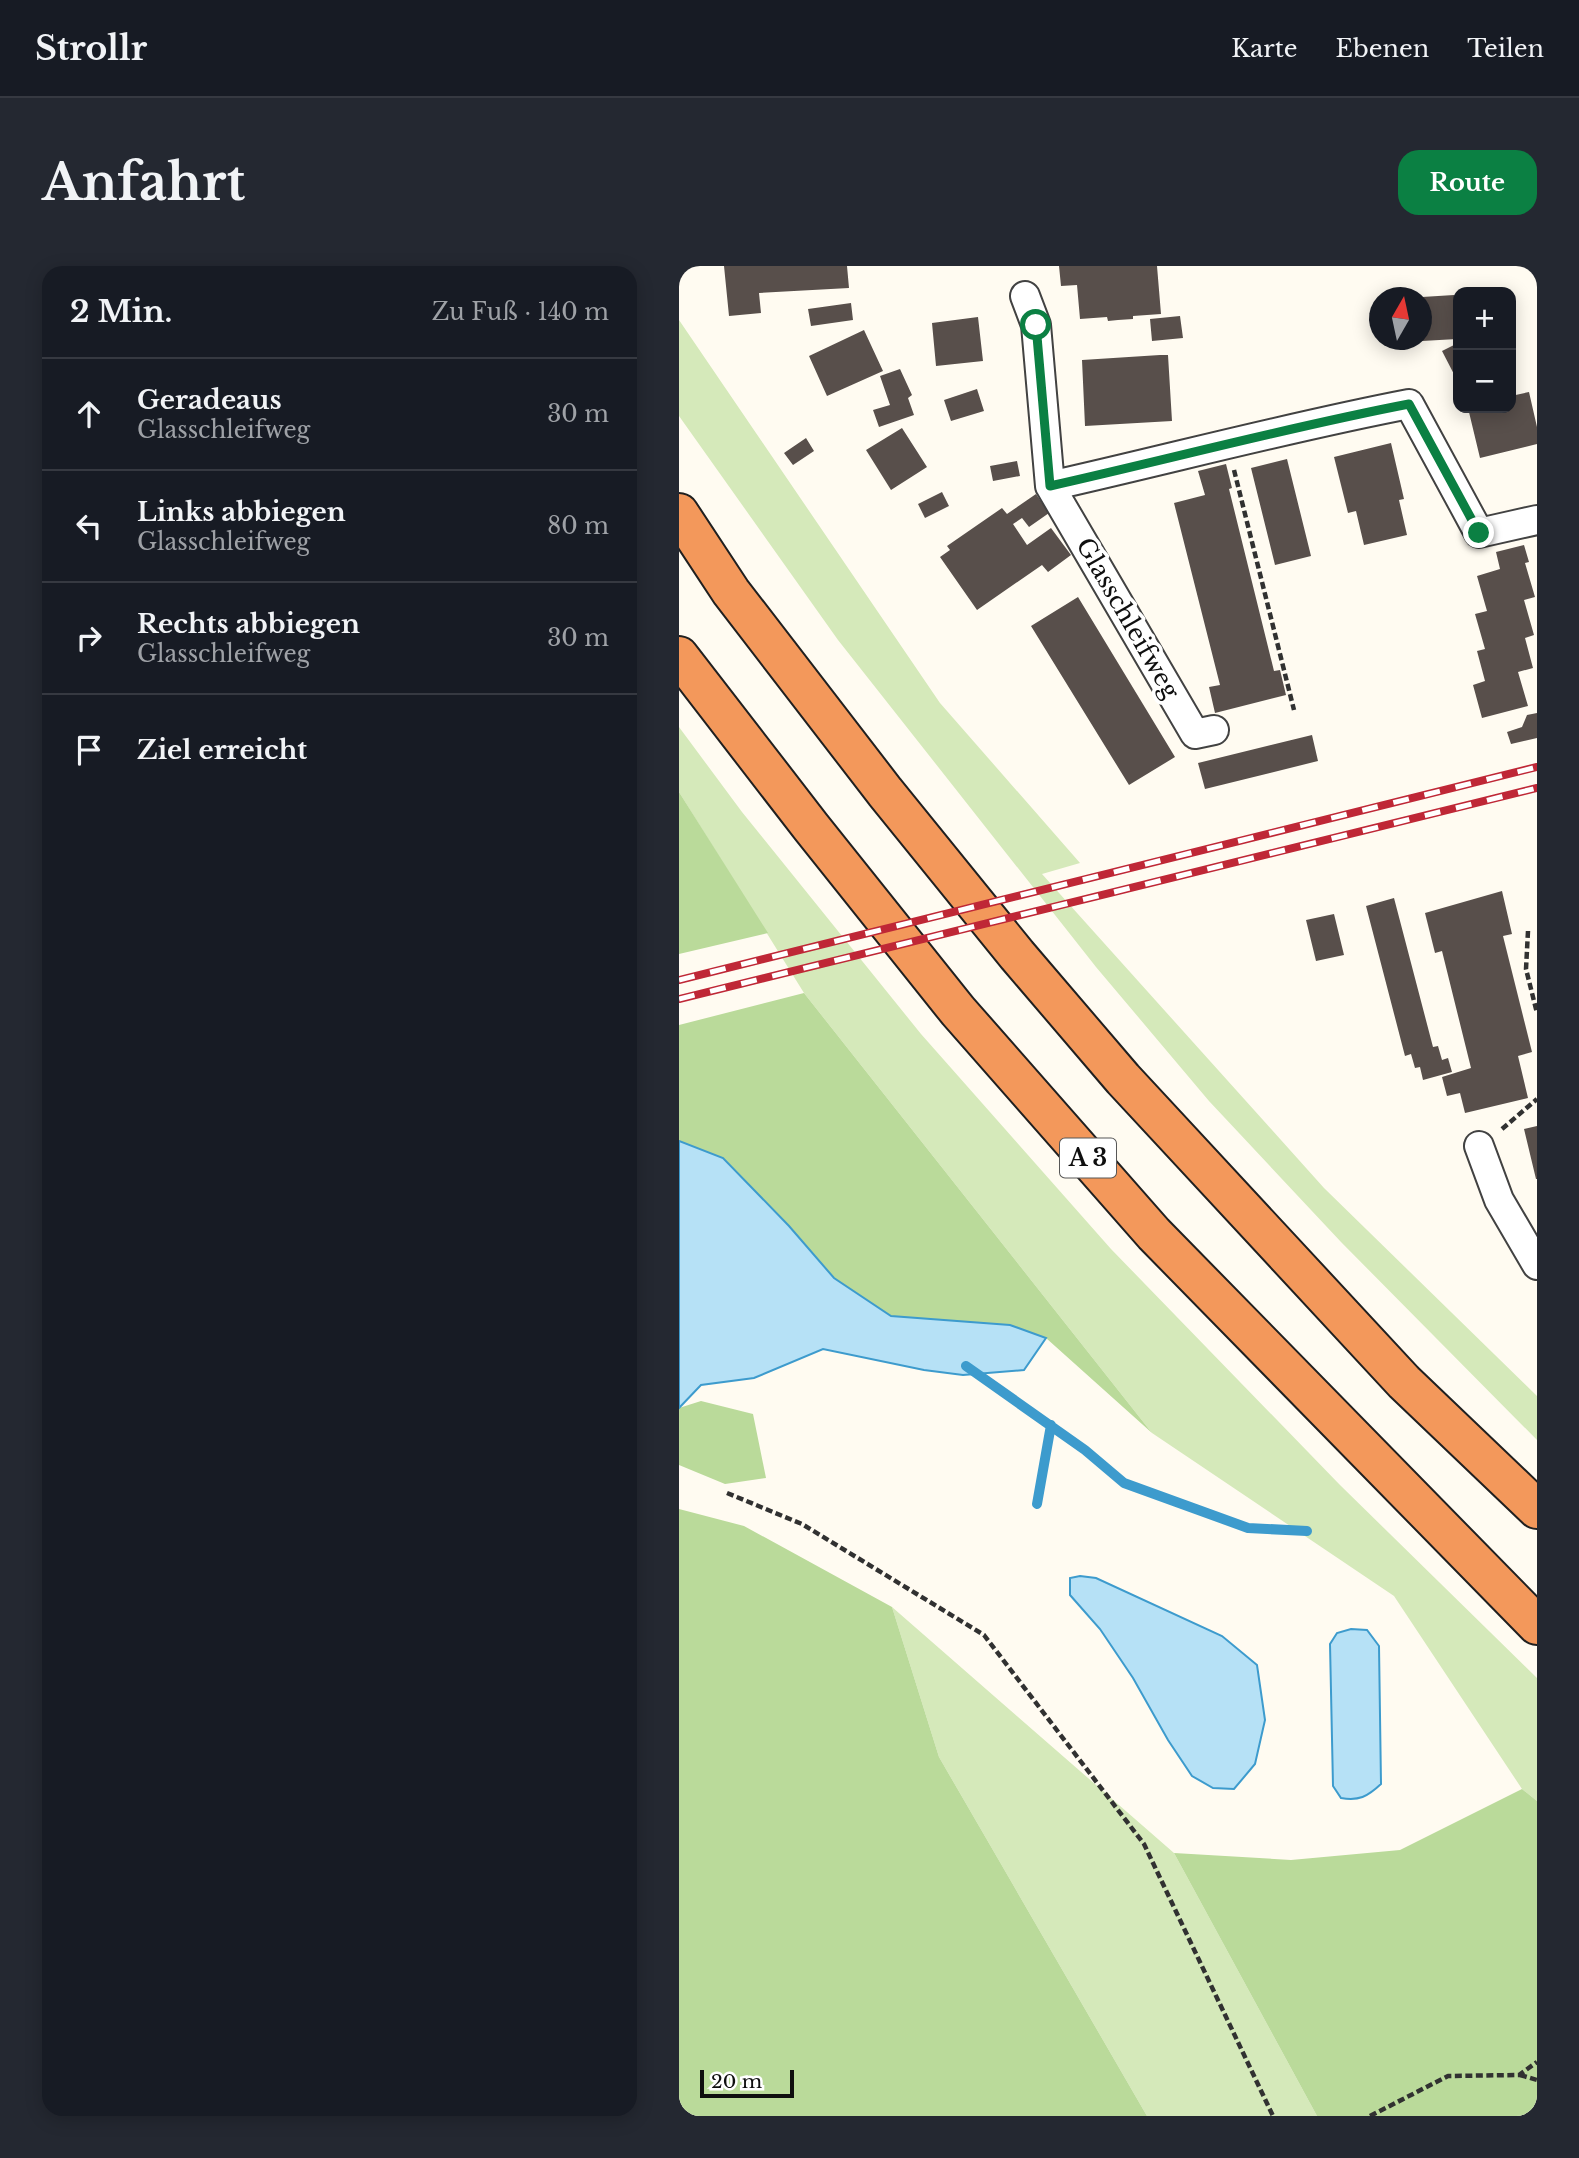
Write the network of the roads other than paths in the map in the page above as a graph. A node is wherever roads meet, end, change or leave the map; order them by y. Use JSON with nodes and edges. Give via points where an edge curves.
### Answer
{"nodes":[{"id":1,"x":1025,"y":296,"type":"dead end"},
{"id":2,"x":1050,"y":486,"type":"junction"},
{"id":3,"x":679,"y":513,"type":"edge"},
{"id":4,"x":1537,"y":520,"type":"edge"},
{"id":5,"x":679,"y":656,"type":"edge"},
{"id":6,"x":1214,"y":730,"type":"dead end"},
{"id":7,"x":1479,"y":1146,"type":"road end"},
{"id":8,"x":1537,"y":1265,"type":"edge"},
{"id":9,"x":1537,"y":1509,"type":"edge"},
{"id":10,"x":1537,"y":1625,"type":"edge"}],
"edges":[{"from":1,"to":2,"type":"street","name":"Glasschleifweg","via":[[1036,325]]},
{"from":2,"to":4,"type":"street","via":[[1409,404],[1479,533]]},
{"from":2,"to":6,"type":"street","name":"Glasschleifweg","via":[[1195,734]]},
{"from":3,"to":9,"type":"highway","via":[[731,592],[885,792],[1123,1079],[1404,1382]]},
{"from":5,"to":10,"type":"highway","number":"A 3","via":[[958,1011],[1154,1234]]},
{"from":7,"to":8,"type":"street","via":[[1499,1200]]}]}
